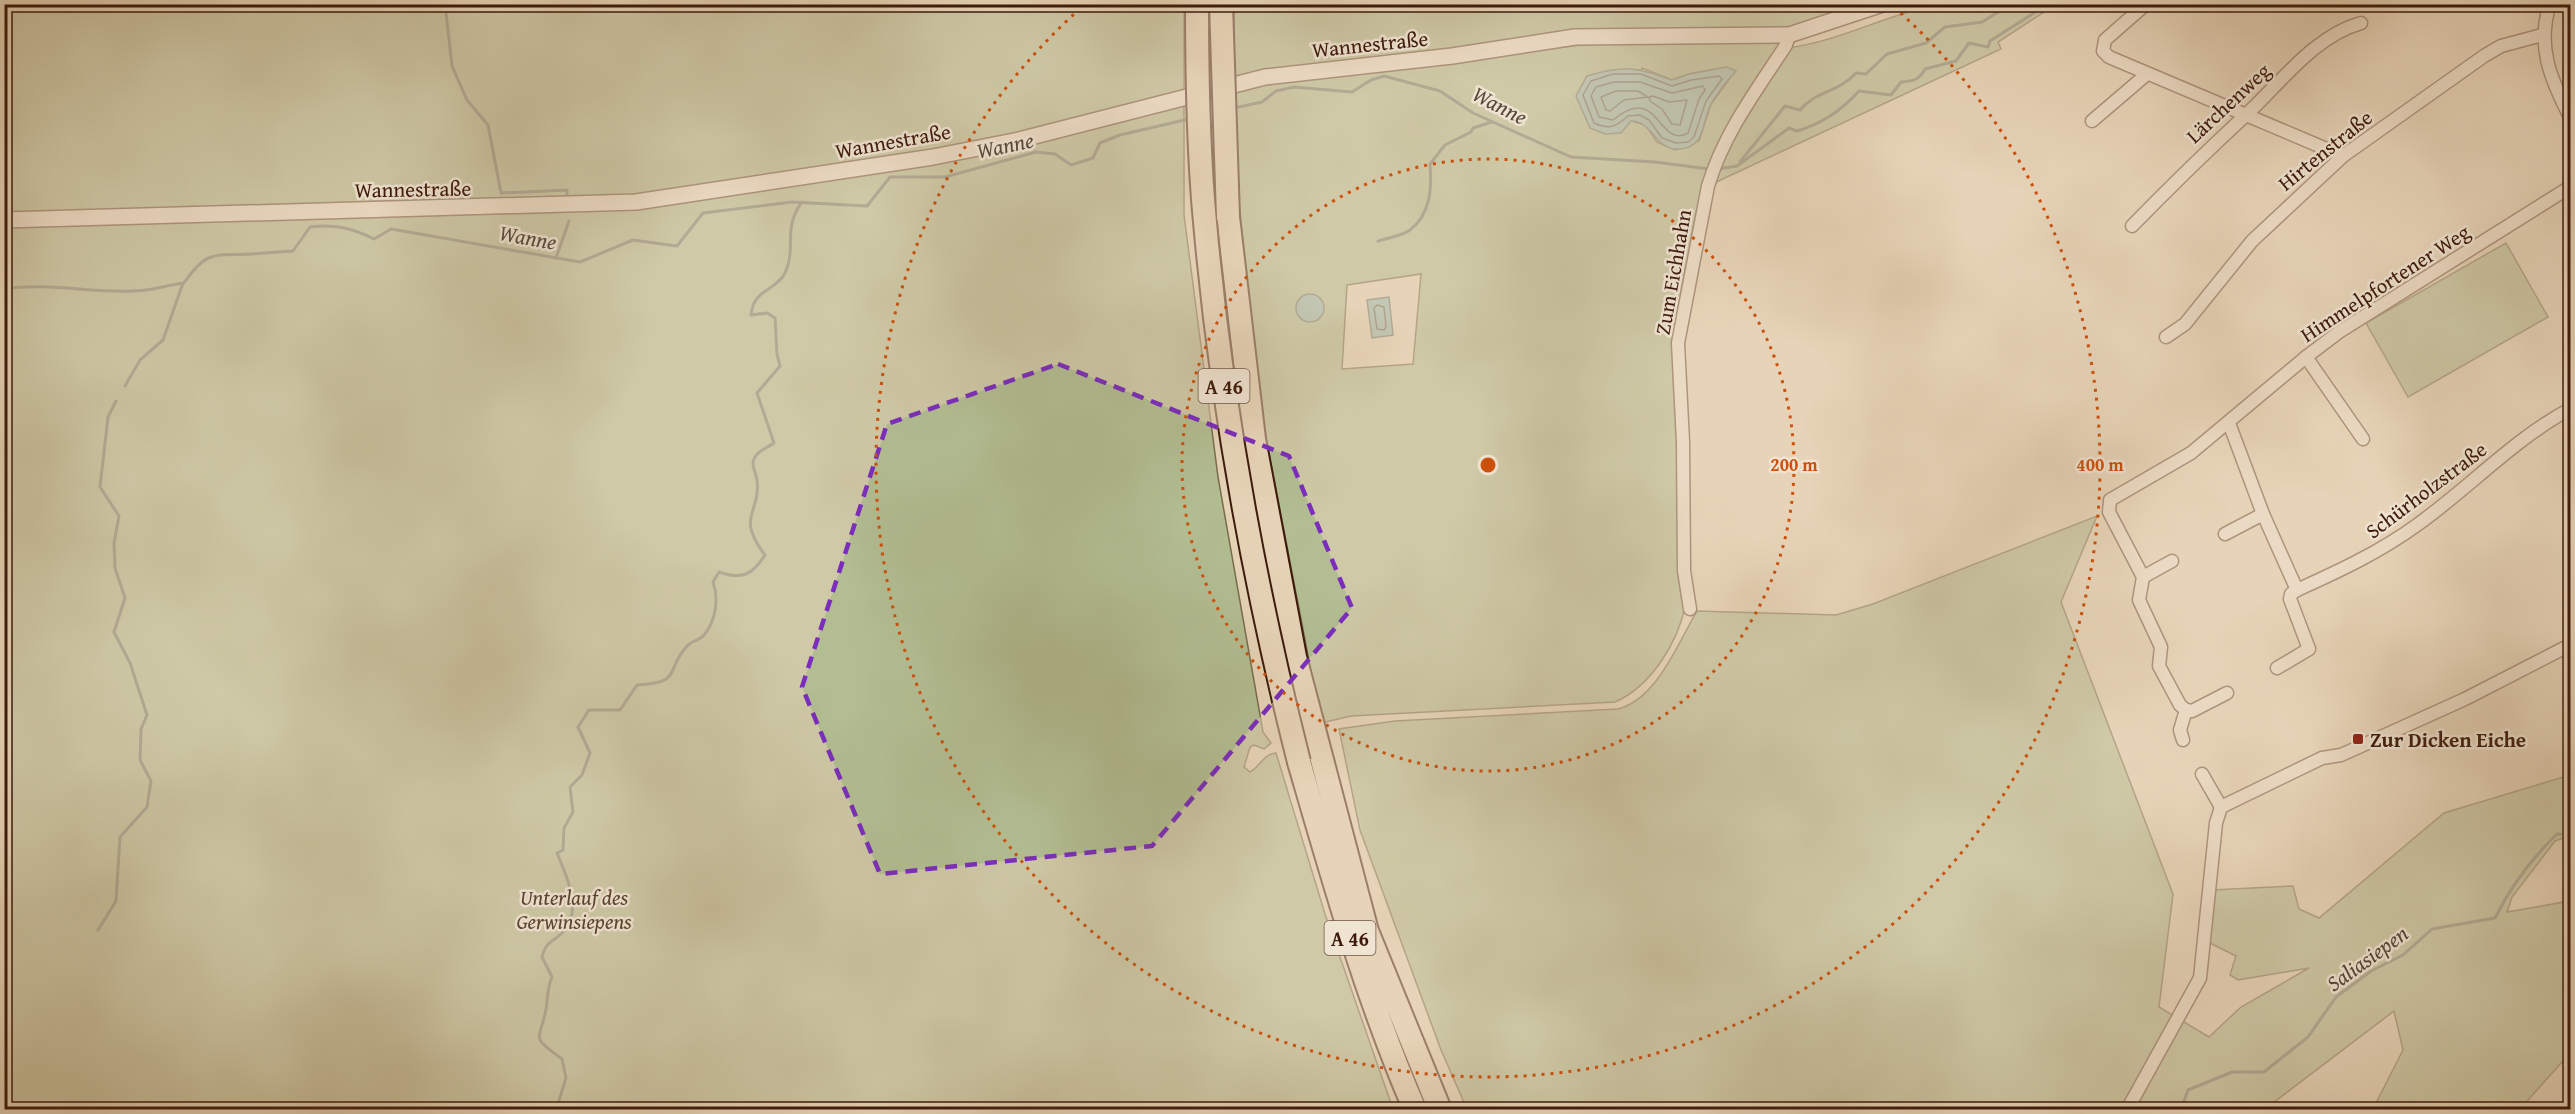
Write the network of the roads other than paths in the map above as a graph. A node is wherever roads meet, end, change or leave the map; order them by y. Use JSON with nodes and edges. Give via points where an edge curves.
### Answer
{"nodes":[{"id":1,"x":1197,"y":4,"type":"edge"},
{"id":2,"x":1221,"y":4,"type":"edge"},
{"id":3,"x":1883,"y":4,"type":"edge"},
{"id":4,"x":2146,"y":4,"type":"edge"},
{"id":5,"x":2550,"y":4,"type":"edge"},
{"id":6,"x":2361,"y":23,"type":"dead end"},
{"id":7,"x":1789,"y":35,"type":"junction"},
{"id":8,"x":2542,"y":35,"type":"junction"},
{"id":9,"x":2147,"y":74,"type":"junction"},
{"id":10,"x":2246,"y":114,"type":"junction"},
{"id":11,"x":2571,"y":117,"type":"edge"},
{"id":12,"x":2092,"y":121,"type":"dead end"},
{"id":13,"x":2343,"y":156,"type":"junction"},
{"id":14,"x":2571,"y":187,"type":"edge"},
{"id":15,"x":4,"y":219,"type":"edge"},
{"id":16,"x":2132,"y":226,"type":"dead end"},
{"id":17,"x":2166,"y":337,"type":"dead end"},
{"id":18,"x":2306,"y":357,"type":"junction"},
{"id":19,"x":2571,"y":409,"type":"edge"},
{"id":20,"x":2229,"y":423,"type":"junction"},
{"id":21,"x":2362,"y":439,"type":"dead end"},
{"id":22,"x":2263,"y":514,"type":"junction"},
{"id":23,"x":2225,"y":534,"type":"dead end"},
{"id":24,"x":2172,"y":561,"type":"dead end"},
{"id":25,"x":2143,"y":577,"type":"junction"},
{"id":26,"x":2297,"y":591,"type":"junction"},
{"id":27,"x":1690,"y":609,"type":"dead end"},
{"id":28,"x":2571,"y":645,"type":"edge"},
{"id":29,"x":2277,"y":668,"type":"dead end"},
{"id":30,"x":2227,"y":693,"type":"dead end"},
{"id":31,"x":2186,"y":710,"type":"junction"},
{"id":32,"x":2183,"y":740,"type":"dead end"},
{"id":33,"x":1309,"y":759,"type":"junction"},
{"id":34,"x":2202,"y":774,"type":"dead end"},
{"id":35,"x":2221,"y":807,"type":"junction"},
{"id":36,"x":1415,"y":1110,"type":"edge"},
{"id":37,"x":1440,"y":1110,"type":"edge"},
{"id":38,"x":2127,"y":1110,"type":"edge"}],
"edges":[{"from":1,"to":33,"type":"highway","number":"A 46","bridge":true,"via":[[1204,222],[1231,445],[1276,670]]},
{"from":2,"to":33,"type":"highway","number":"A 46","bridge":true,"via":[[1228,217],[1254,439],[1295,657]]},
{"from":3,"to":7,"type":"street","name":"Wannestraße"},
{"from":4,"to":9,"type":"street","via":[[2107,37],[2103,48],[2113,60]]},
{"from":5,"to":8,"type":"street"},
{"from":6,"to":10,"type":"street","name":"Lärchenweg","via":[[2330,35]]},
{"from":7,"to":15,"type":"street","name":"Wannestraße","via":[[1575,37],[1452,56],[1265,77],[1019,140],[933,157],[636,202]]},
{"from":7,"to":27,"type":"street","name":"Zum Eichhahn","via":[[1731,128],[1716,161],[1678,343],[1684,571]]},
{"from":8,"to":11,"type":"street","via":[[2546,59]]},
{"from":8,"to":13,"type":"street","name":"Hirtenstraße","via":[[2501,46],[2484,56]]},
{"from":9,"to":10,"type":"street"},
{"from":9,"to":12,"type":"street"},
{"from":10,"to":13,"type":"street"},
{"from":10,"to":16,"type":"street","name":"Lärchenweg"},
{"from":13,"to":17,"type":"street","name":"Hirtenstraße","via":[[2252,241],[2185,324]]},
{"from":14,"to":18,"type":"street","name":"Himmelpfortener Weg","via":[[2368,313]]},
{"from":18,"to":20,"type":"street","name":"Himmelpfortener Weg"},
{"from":18,"to":21,"type":"street"},
{"from":19,"to":26,"type":"street","name":"Schürholzstraße","via":[[2417,526],[2369,556]]},
{"from":20,"to":22,"type":"street"},
{"from":20,"to":25,"type":"street","name":"Himmelpfortener Weg","via":[[2187,456],[2110,500],[2109,512]]},
{"from":22,"to":23,"type":"street"},
{"from":22,"to":26,"type":"street"},
{"from":24,"to":25,"type":"street"},
{"from":25,"to":31,"type":"street","name":"Himmelpfortener Weg","via":[[2139,600],[2161,647],[2158,664]]},
{"from":26,"to":29,"type":"street","via":[[2290,599],[2309,650]]},
{"from":28,"to":35,"type":"street","via":[[2465,699],[2341,755],[2322,758]]},
{"from":30,"to":31,"type":"street","via":[[2192,711]]},
{"from":31,"to":32,"type":"street","via":[[2180,730]]},
{"from":33,"to":36,"type":"highway","number":"A 46","via":[[1351,939]]},
{"from":33,"to":37,"type":"highway","number":"A 46","via":[[1367,931]]},
{"from":34,"to":35,"type":"street"},
{"from":35,"to":38,"type":"street","via":[[2216,823],[2200,978]]}]}
